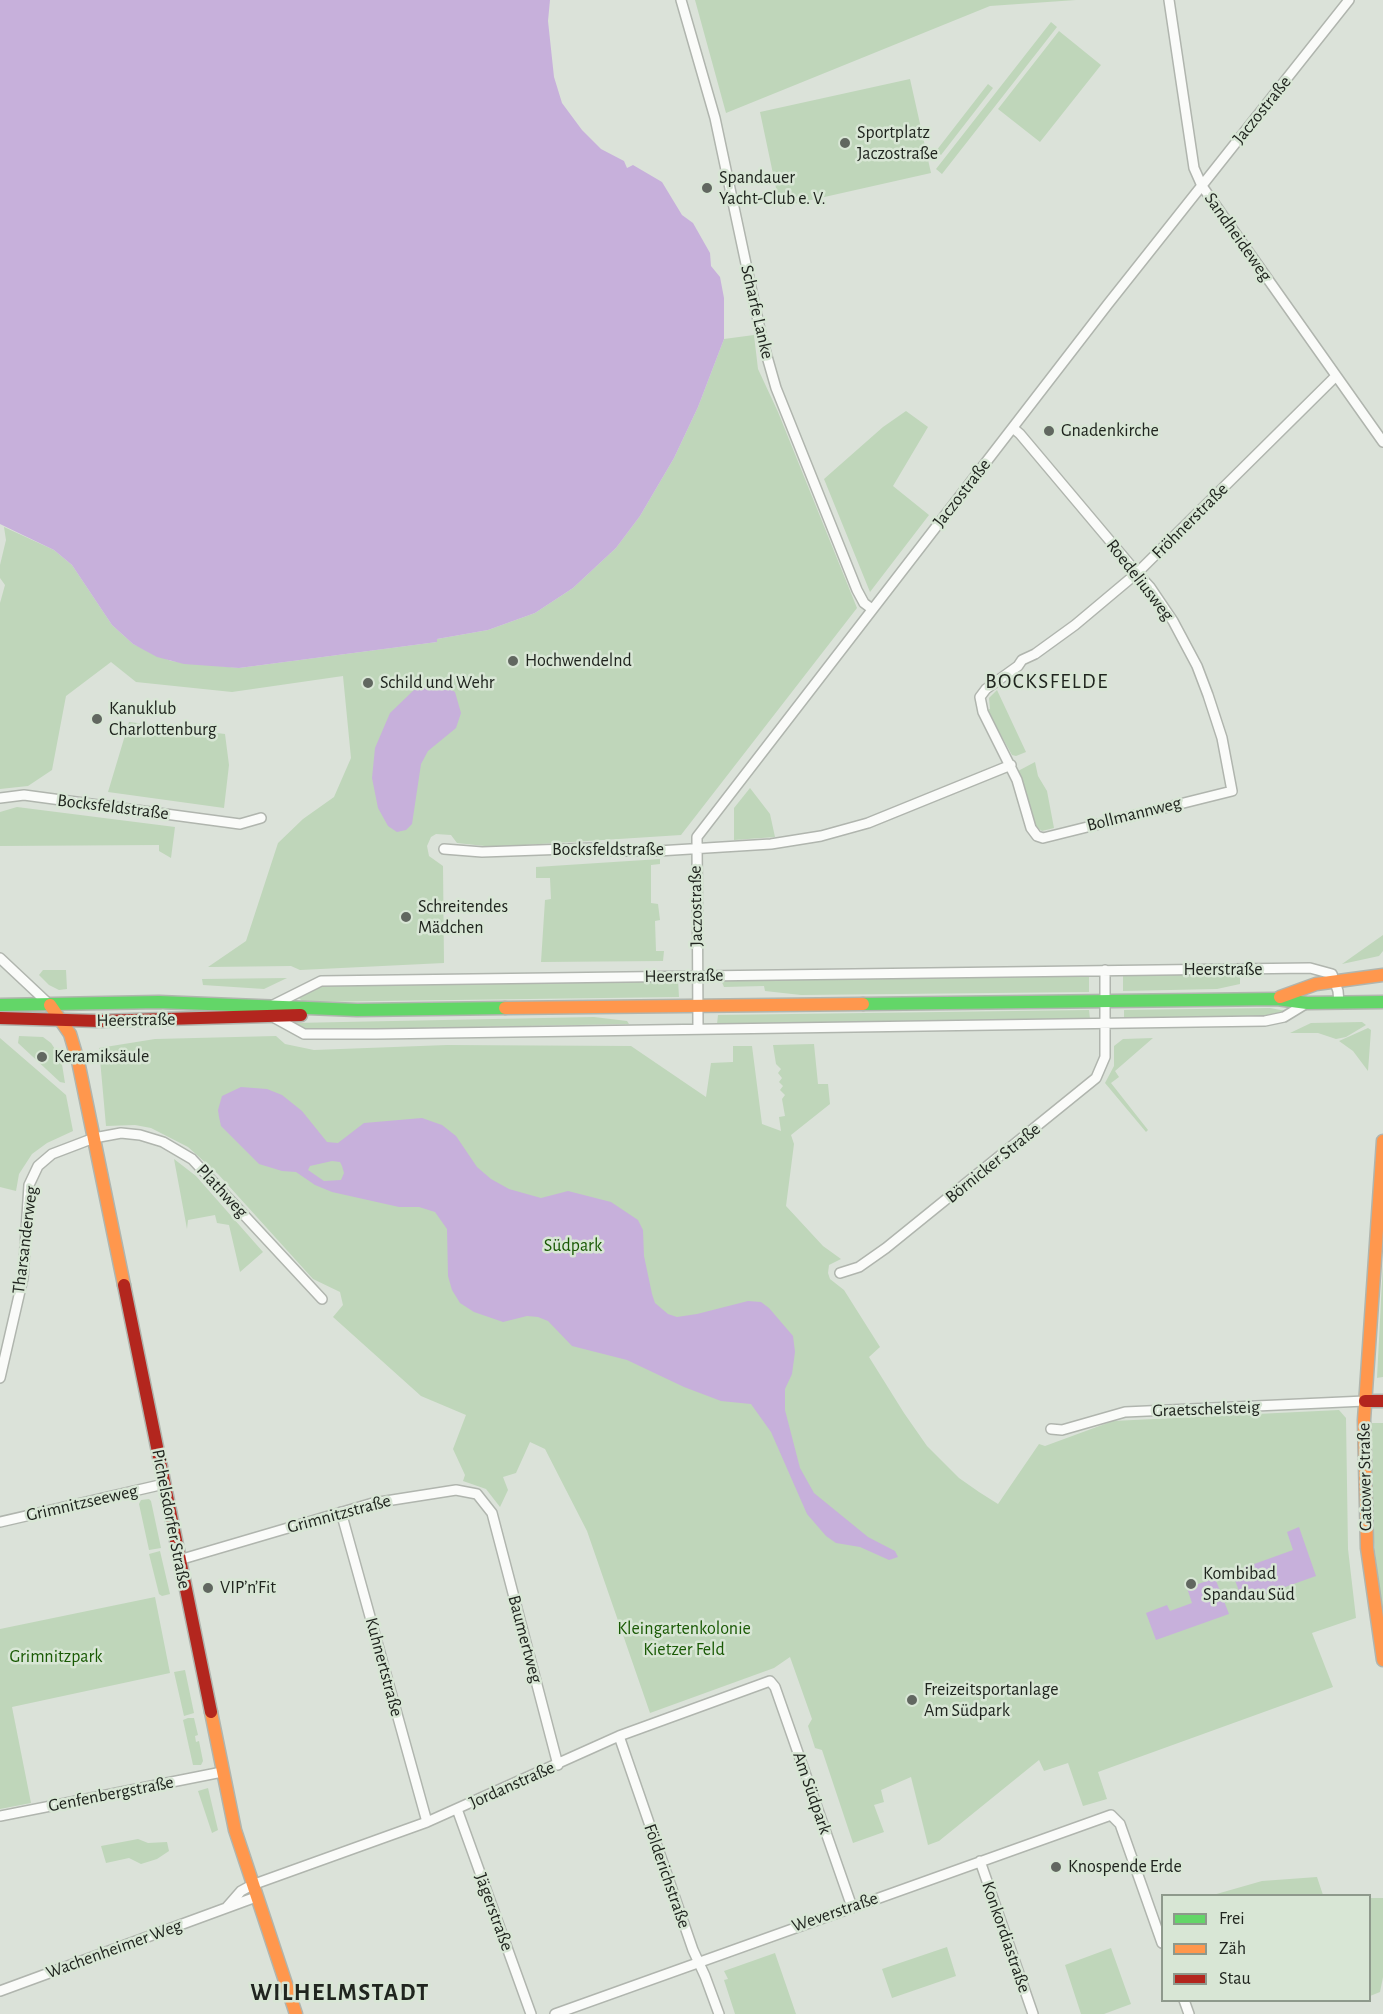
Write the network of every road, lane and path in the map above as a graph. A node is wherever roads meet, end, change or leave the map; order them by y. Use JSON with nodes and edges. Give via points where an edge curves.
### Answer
{"nodes":[{"id":1,"x":681,"y":0,"type":"edge"},
{"id":2,"x":1169,"y":0,"type":"edge"},
{"id":3,"x":1349,"y":0,"type":"edge"},
{"id":4,"x":1202,"y":186,"type":"junction"},
{"id":5,"x":1336,"y":376,"type":"junction"},
{"id":6,"x":1013,"y":428,"type":"junction"},
{"id":7,"x":1383,"y":442,"type":"edge"},
{"id":8,"x":1137,"y":573,"type":"junction"},
{"id":9,"x":872,"y":609,"type":"junction"},
{"id":10,"x":1011,"y":765,"type":"junction"},
{"id":11,"x":1232,"y":791,"type":"joint"},
{"id":12,"x":0,"y":798,"type":"edge"},
{"id":13,"x":261,"y":818,"type":"dead end"},
{"id":14,"x":1037,"y":836,"type":"joint"},
{"id":15,"x":444,"y":849,"type":"dead end"},
{"id":16,"x":695,"y":849,"type":"junction"},
{"id":17,"x":0,"y":958,"type":"edge"},
{"id":18,"x":1105,"y":970,"type":"junction"},
{"id":19,"x":1383,"y":975,"type":"edge"},
{"id":20,"x":697,"y":976,"type":"junction"},
{"id":21,"x":1333,"y":977,"type":"junction"},
{"id":22,"x":1277,"y":999,"type":"junction"},
{"id":23,"x":1104,"y":1001,"type":"junction"},
{"id":24,"x":1383,"y":1002,"type":"edge"},
{"id":25,"x":1307,"y":1003,"type":"junction"},
{"id":26,"x":1339,"y":1003,"type":"junction"},
{"id":27,"x":0,"y":1005,"type":"edge"},
{"id":28,"x":50,"y":1005,"type":"junction"},
{"id":29,"x":698,"y":1007,"type":"junction"},
{"id":30,"x":271,"y":1012,"type":"junction"},
{"id":31,"x":0,"y":1018,"type":"edge"},
{"id":32,"x":63,"y":1020,"type":"junction"},
{"id":33,"x":1105,"y":1023,"type":"junction"},
{"id":34,"x":698,"y":1029,"type":"junction"},
{"id":35,"x":94,"y":1138,"type":"junction"},
{"id":36,"x":1383,"y":1141,"type":"edge"},
{"id":37,"x":840,"y":1273,"type":"dead end"},
{"id":38,"x":322,"y":1299,"type":"dead end"},
{"id":39,"x":0,"y":1378,"type":"edge"},
{"id":40,"x":1365,"y":1401,"type":"junction"},
{"id":41,"x":1383,"y":1401,"type":"edge"},
{"id":42,"x":1050,"y":1429,"type":"dead end"},
{"id":43,"x":164,"y":1484,"type":"junction"},
{"id":44,"x":341,"y":1512,"type":"junction"},
{"id":45,"x":492,"y":1513,"type":"joint"},
{"id":46,"x":0,"y":1522,"type":"edge"},
{"id":47,"x":179,"y":1560,"type":"junction"},
{"id":48,"x":1383,"y":1660,"type":"edge"},
{"id":49,"x":770,"y":1682,"type":"joint"},
{"id":50,"x":619,"y":1736,"type":"junction"},
{"id":51,"x":558,"y":1765,"type":"junction"},
{"id":52,"x":222,"y":1772,"type":"junction"},
{"id":53,"x":457,"y":1809,"type":"junction"},
{"id":54,"x":0,"y":1816,"type":"edge"},
{"id":55,"x":427,"y":1822,"type":"junction"},
{"id":56,"x":980,"y":1861,"type":"junction"},
{"id":57,"x":254,"y":1891,"type":"junction"},
{"id":58,"x":852,"y":1907,"type":"junction"},
{"id":59,"x":1161,"y":1940,"type":"edge"},
{"id":60,"x":699,"y":1962,"type":"junction"},
{"id":61,"x":0,"y":1991,"type":"edge"},
{"id":62,"x":296,"y":2014,"type":"edge"},
{"id":63,"x":531,"y":2014,"type":"edge"},
{"id":64,"x":555,"y":2014,"type":"edge"},
{"id":65,"x":719,"y":2014,"type":"edge"},
{"id":66,"x":1033,"y":2014,"type":"edge"}],
"edges":[{"from":1,"to":9,"type":"street","name":"Scharfe Lanke","via":[[715,118],[776,388],[857,590]]},
{"from":2,"to":4,"type":"street","name":"Sandheideweg","via":[[1194,168]]},
{"from":3,"to":4,"type":"street","name":"Jaczostraße"},
{"from":4,"to":5,"type":"street","name":"Sandheideweg"},
{"from":4,"to":6,"type":"street","name":"Jaczostraße"},
{"from":5,"to":7,"type":"street","name":"Sandheideweg"},
{"from":5,"to":8,"type":"street","name":"Fröhnerstraße"},
{"from":6,"to":8,"type":"street","name":"Roedeliusweg"},
{"from":6,"to":9,"type":"street","name":"Jaczostraße"},
{"from":8,"to":10,"type":"street","name":"Fröhnerstraße","via":[[1035,654],[1027,656],[980,697],[980,705]]},
{"from":8,"to":11,"type":"street","name":"Roedeliusweg","via":[[1163,604],[1197,666],[1222,738]]},
{"from":9,"to":16,"type":"street","name":"Jaczostraße","via":[[697,837]]},
{"from":10,"to":14,"type":"street","name":"Fröhnerstraße","via":[[1030,828]]},
{"from":10,"to":16,"type":"street","name":"Bocksfeldstraße","via":[[844,831],[771,844]]},
{"from":11,"to":14,"type":"street","name":"Bollmannweg","via":[[1048,837]]},
{"from":12,"to":13,"type":"street","name":"Bocksfeldstraße","via":[[24,795],[240,824]]},
{"from":15,"to":16,"type":"street","name":"Bocksfeldstraße"},
{"from":16,"to":20,"type":"street","name":"Jaczostraße"},
{"from":17,"to":28,"type":"street"},
{"from":18,"to":20,"type":"street","name":"Heerstraße"},
{"from":18,"to":21,"type":"street","name":"Heerstraße","via":[[1310,968]]},
{"from":18,"to":23,"type":"street"},
{"from":19,"to":21,"type":"main road","name":"Heerstraße"},
{"from":20,"to":29,"type":"street","name":"Jaczostraße"},
{"from":20,"to":30,"type":"street","name":"Heerstraße","via":[[321,981]]},
{"from":21,"to":22,"type":"main road","name":"Heerstraße"},
{"from":21,"to":26,"type":"street"},
{"from":22,"to":23,"type":"main road","name":"Heerstraße"},
{"from":22,"to":25,"type":"main road","name":"Heerstraße"},
{"from":23,"to":29,"type":"main road","name":"Heerstraße"},
{"from":23,"to":33,"type":"street"},
{"from":24,"to":26,"type":"main road","name":"Heerstraße"},
{"from":25,"to":26,"type":"main road","name":"Heerstraße"},
{"from":25,"to":33,"type":"street","name":"Heerstraße","via":[[1272,1020]]},
{"from":27,"to":28,"type":"main road","name":"Heerstraße"},
{"from":28,"to":30,"type":"main road","name":"Heerstraße","via":[[159,1002]]},
{"from":28,"to":32,"type":"main road","name":"Pichelsdorfer Straße"},
{"from":29,"to":30,"type":"main road","name":"Heerstraße"},
{"from":29,"to":34,"type":"street","name":"Jaczostraße"},
{"from":30,"to":32,"type":"main road","name":"Heerstraße"},
{"from":30,"to":34,"type":"street","name":"Heerstraße","via":[[304,1034],[315,1035]]},
{"from":31,"to":32,"type":"main road","name":"Heerstraße"},
{"from":32,"to":35,"type":"main road","name":"Pichelsdorfer Straße","via":[[75,1048]]},
{"from":33,"to":34,"type":"street","name":"Heerstraße"},
{"from":33,"to":37,"type":"street","name":"Börnicker Straße","via":[[1105,1057],[1100,1072],[1089,1085],[886,1248],[859,1267]]},
{"from":35,"to":38,"type":"street","name":"Plathweg","via":[[121,1133],[140,1135],[163,1142],[192,1159]]},
{"from":35,"to":39,"type":"street","name":"Tharsanderweg","via":[[52,1154],[34,1174],[28,1192],[23,1278]]},
{"from":35,"to":43,"type":"main road","name":"Pichelsdorfer Straße"},
{"from":36,"to":40,"type":"main road","name":"Gatower Straße"},
{"from":40,"to":41,"type":"main road","name":"Gatower Straße"},
{"from":40,"to":42,"type":"street","name":"Graetschelsteig","via":[[1125,1412],[1062,1430]]},
{"from":40,"to":48,"type":"main road","name":"Gatower Straße","via":[[1367,1548]]},
{"from":43,"to":46,"type":"street","name":"Grimnitzseeweg"},
{"from":43,"to":47,"type":"main road","name":"Pichelsdorfer Straße"},
{"from":44,"to":45,"type":"street","name":"Grimnitzstraße","via":[[406,1496],[456,1490],[477,1494]]},
{"from":44,"to":47,"type":"street","name":"Grimnitzstraße"},
{"from":44,"to":55,"type":"street","name":"Kuhnertstraße"},
{"from":45,"to":51,"type":"street","name":"Baumertweg"},
{"from":47,"to":52,"type":"main road","name":"Pichelsdorfer Straße"},
{"from":49,"to":50,"type":"street","name":"Jordanstraße"},
{"from":49,"to":58,"type":"street","name":"Am Südpark"},
{"from":50,"to":51,"type":"street","name":"Jordanstraße"},
{"from":50,"to":60,"type":"street","name":"Földerichstraße"},
{"from":51,"to":53,"type":"street","name":"Jordanstraße"},
{"from":52,"to":54,"type":"street","name":"Genfenbergstraße"},
{"from":52,"to":57,"type":"main road","name":"Pichelsdorfer Straße"},
{"from":53,"to":55,"type":"street","name":"Jordanstraße"},
{"from":53,"to":63,"type":"street","name":"Jägerstraße"},
{"from":55,"to":57,"type":"street","name":"Jordanstraße"},
{"from":56,"to":58,"type":"street","name":"Weverstraße"},
{"from":56,"to":59,"type":"street","name":"Weverstraße","via":[[1104,1817],[1116,1817]]},
{"from":56,"to":66,"type":"street","name":"Konkordiastraße"},
{"from":57,"to":61,"type":"street","name":"Wachenheimer Weg","via":[[241,1891],[227,1907]]},
{"from":57,"to":62,"type":"main road","name":"Pichelsdorfer Straße"},
{"from":58,"to":60,"type":"street","name":"Weverstraße"},
{"from":60,"to":64,"type":"street","name":"Weverstraße"},
{"from":60,"to":65,"type":"street","name":"Földerichstraße"}]}
